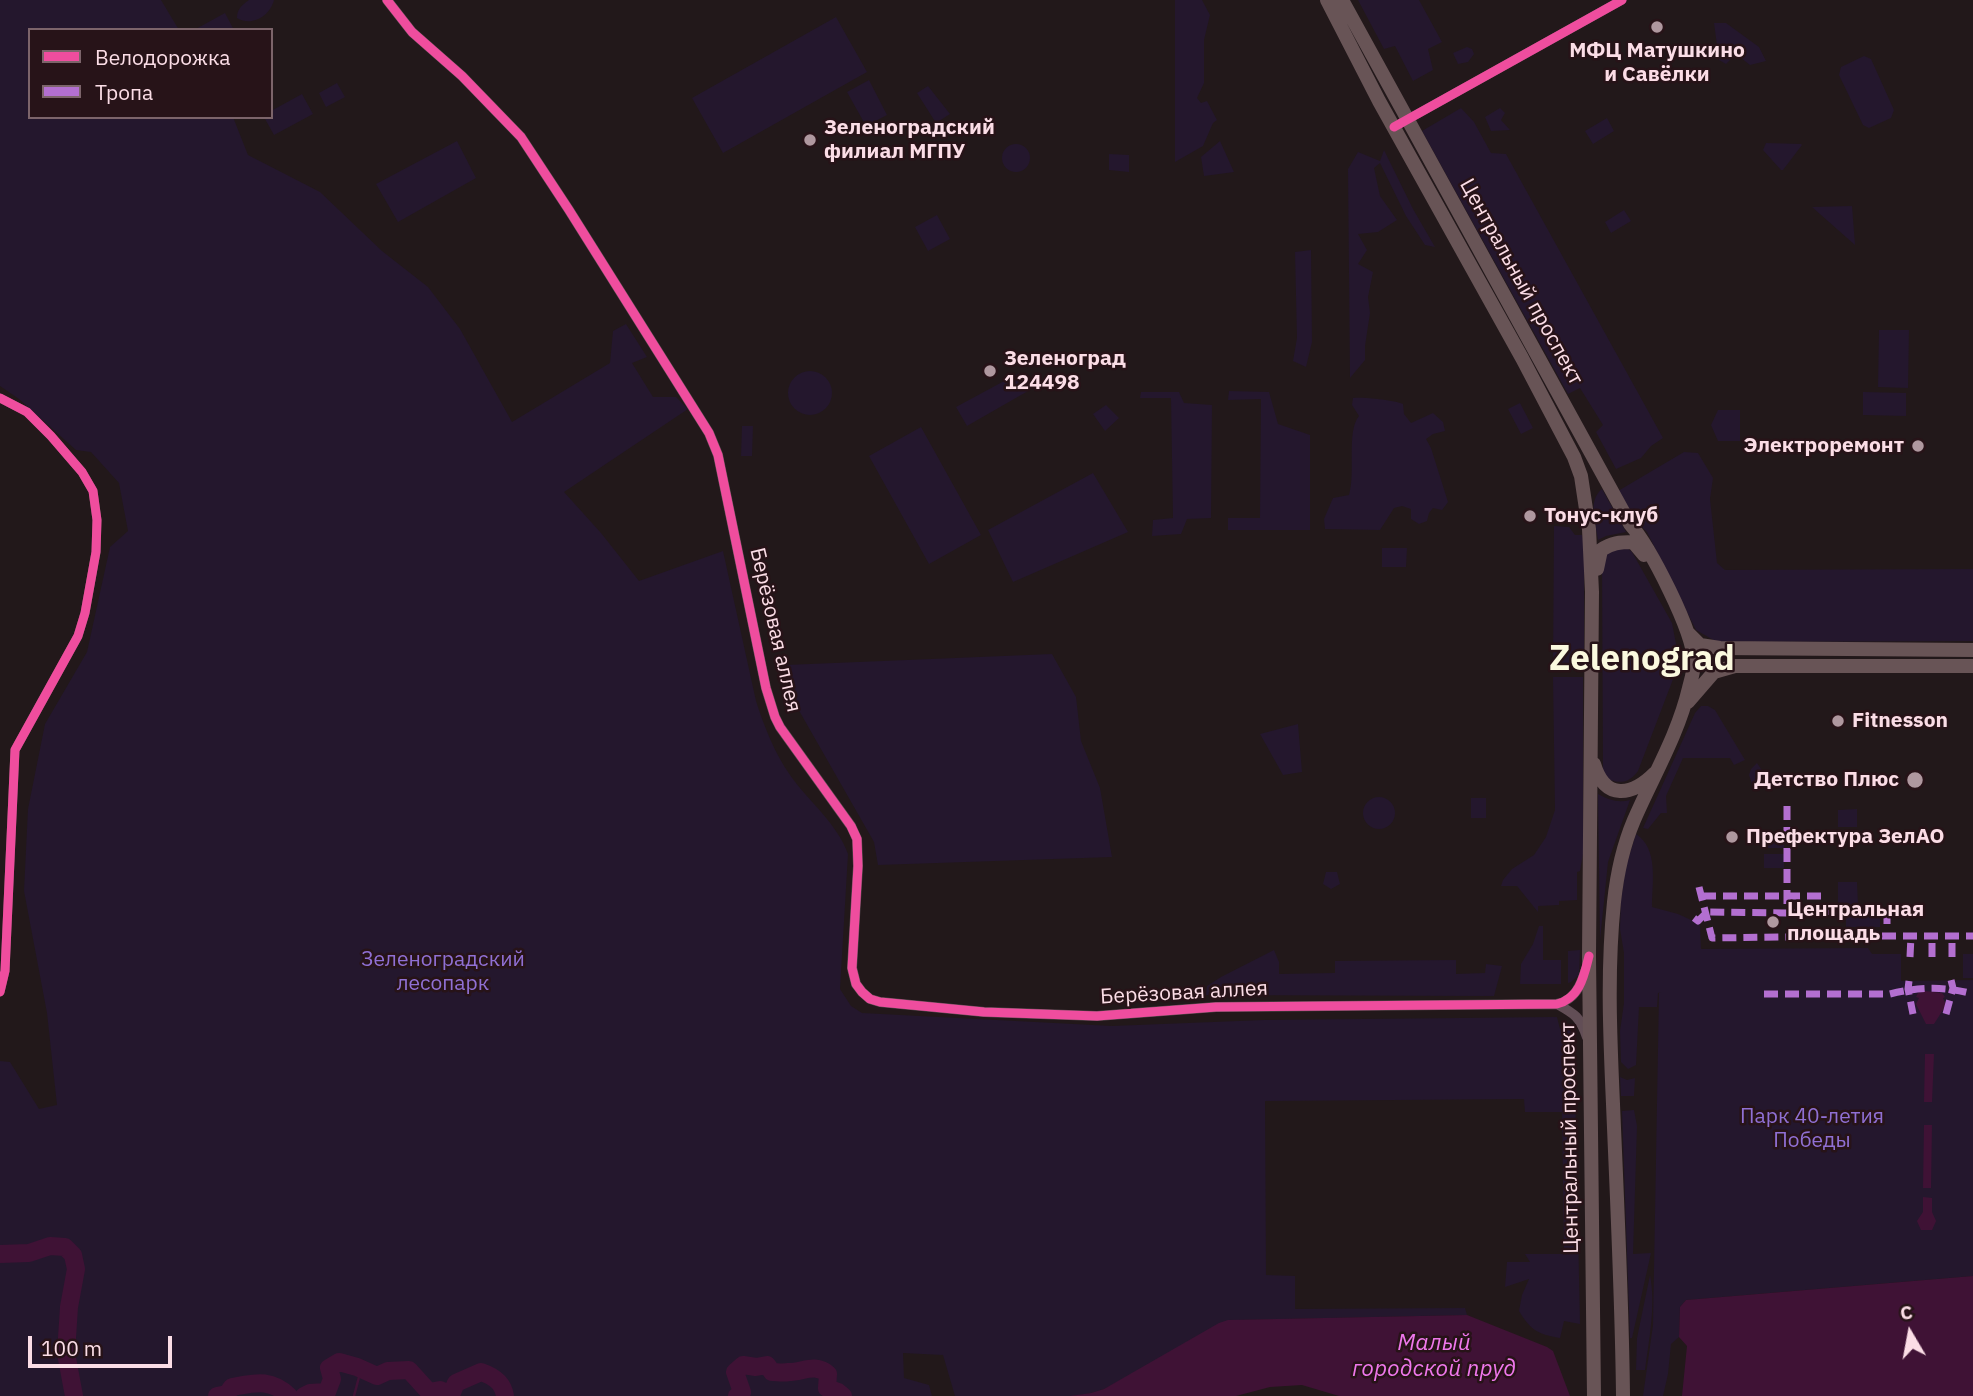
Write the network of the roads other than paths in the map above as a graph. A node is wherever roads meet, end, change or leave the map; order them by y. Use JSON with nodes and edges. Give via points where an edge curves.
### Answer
{"nodes":[{"id":1,"x":387,"y":0,"type":"edge"},
{"id":2,"x":1622,"y":0,"type":"edge"},
{"id":3,"x":1335,"y":2,"type":"edge"},
{"id":4,"x":1408,"y":119,"type":"junction"},
{"id":5,"x":1394,"y":127,"type":"junction"},
{"id":6,"x":1446,"y":206,"type":"junction"},
{"id":7,"x":0,"y":398,"type":"edge"},
{"id":8,"x":1607,"y":482,"type":"junction"},
{"id":9,"x":1586,"y":511,"type":"junction"},
{"id":10,"x":1666,"y":583,"type":"junction"},
{"id":11,"x":1592,"y":592,"type":"junction"},
{"id":12,"x":1687,"y":632,"type":"junction"},
{"id":13,"x":1973,"y":650,"type":"edge"},
{"id":14,"x":1973,"y":666,"type":"edge"},
{"id":15,"x":1684,"y":708,"type":"junction"},
{"id":16,"x":1591,"y":753,"type":"junction"},
{"id":17,"x":1657,"y":771,"type":"junction"},
{"id":18,"x":1589,"y":956,"type":"junction"},
{"id":19,"x":0,"y":992,"type":"edge"},
{"id":20,"x":1557,"y":1004,"type":"junction"},
{"id":21,"x":1591,"y":1053,"type":"junction"},
{"id":22,"x":1594,"y":1396,"type":"edge"},
{"id":23,"x":1623,"y":1396,"type":"edge"}],
"edges":[{"from":1,"to":20,"type":"street","name":"Берёзовая аллея","via":[[412,32],[521,137],[709,433],[718,455],[775,717],[857,839],[852,968],[856,984],[870,999],[1074,1016],[1216,1007]]},
{"from":2,"to":4,"type":"street"},
{"from":3,"to":4,"type":"main road","name":"Центральный проспект"},
{"from":3,"to":5,"type":"main road","name":"Центральный проспект"},
{"from":4,"to":5,"type":"street"},
{"from":4,"to":6,"type":"main road","name":"Центральный проспект"},
{"from":5,"to":6,"type":"main road","name":"Центральный проспект"},
{"from":6,"to":8,"type":"main road","name":"Центральный проспект"},
{"from":6,"to":9,"type":"main road","name":"Центральный проспект","via":[[1574,457]]},
{"from":7,"to":19,"type":"street","via":[[27,412],[82,472],[93,491],[97,520],[96,552],[78,636],[15,750],[5,971]]},
{"from":8,"to":9,"type":"main road","via":[[1593,492]]},
{"from":8,"to":10,"type":"main road","name":"Центральный проспект"},
{"from":9,"to":11,"type":"main road","name":"Центральный проспект"},
{"from":10,"to":11,"type":"main road","name":"Центральный проспект","via":[[1633,542],[1619,542],[1601,550]]},
{"from":10,"to":12,"type":"main road","name":"Центральный проспект"},
{"from":11,"to":16,"type":"main road","name":"Центральный проспект"},
{"from":12,"to":13,"type":"main road","via":[[1700,645],[1720,648]]},
{"from":12,"to":15,"type":"main road","name":"Центральный проспект","via":[[1694,663]]},
{"from":14,"to":15,"type":"main road","via":[[1735,666],[1714,672]]},
{"from":15,"to":17,"type":"main road","name":"Центральный проспект"},
{"from":16,"to":17,"type":"main road","name":"Центральный проспект","via":[[1604,785],[1618,791],[1637,787]]},
{"from":16,"to":18,"type":"main road","name":"Центральный проспект"},
{"from":17,"to":23,"type":"main road","name":"Центральный проспект","via":[[1633,821],[1620,861],[1614,903],[1611,1056]]},
{"from":18,"to":20,"type":"street","via":[[1572,998]]},
{"from":18,"to":21,"type":"main road","name":"Центральный проспект"},
{"from":20,"to":21,"type":"street","via":[[1580,1020]]},
{"from":21,"to":22,"type":"main road","name":"Центральный проспект"}]}
